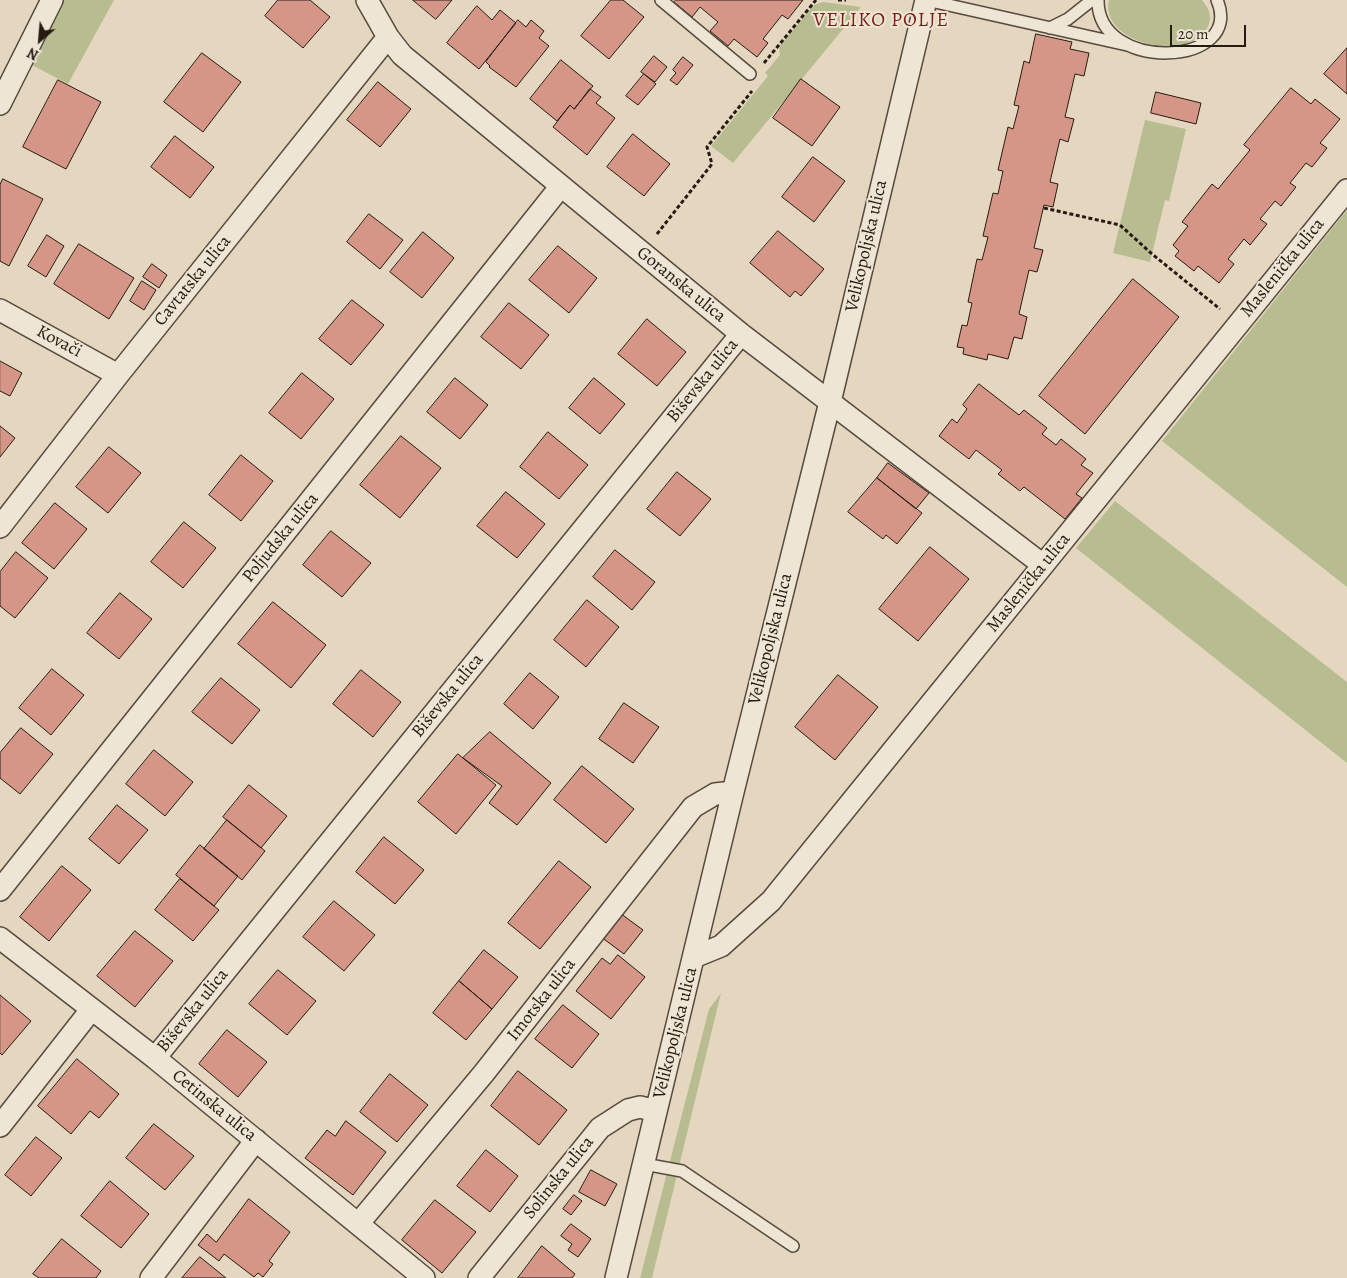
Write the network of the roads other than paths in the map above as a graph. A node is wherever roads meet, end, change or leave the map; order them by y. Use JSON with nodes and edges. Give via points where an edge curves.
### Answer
{"nodes":[{"id":1,"x":52,"y":0,"type":"edge"},
{"id":2,"x":366,"y":0,"type":"edge"},
{"id":3,"x":661,"y":0,"type":"edge"},
{"id":4,"x":926,"y":0,"type":"edge"},
{"id":5,"x":1092,"y":0,"type":"edge"},
{"id":6,"x":1098,"y":0,"type":"edge"},
{"id":7,"x":1218,"y":0,"type":"edge"},
{"id":8,"x":1050,"y":28,"type":"junction"},
{"id":9,"x":388,"y":37,"type":"junction"},
{"id":10,"x":1127,"y":45,"type":"junction"},
{"id":11,"x":750,"y":74,"type":"dead end"},
{"id":12,"x":0,"y":104,"type":"edge"},
{"id":13,"x":561,"y":186,"type":"junction"},
{"id":14,"x":1347,"y":190,"type":"edge"},
{"id":15,"x":0,"y":310,"type":"edge"},
{"id":16,"x":741,"y":334,"type":"junction"},
{"id":17,"x":118,"y":374,"type":"junction"},
{"id":18,"x":830,"y":402,"type":"junction"},
{"id":19,"x":0,"y":527,"type":"edge"},
{"id":20,"x":1043,"y":565,"type":"junction"},
{"id":21,"x":733,"y":792,"type":"junction"},
{"id":22,"x":0,"y":890,"type":"edge"},
{"id":23,"x":0,"y":938,"type":"edge"},
{"id":24,"x":694,"y":957,"type":"junction"},
{"id":25,"x":91,"y":1010,"type":"junction"},
{"id":26,"x":155,"y":1058,"type":"junction"},
{"id":27,"x":656,"y":1111,"type":"junction"},
{"id":28,"x":0,"y":1126,"type":"edge"},
{"id":29,"x":256,"y":1140,"type":"junction"},
{"id":30,"x":644,"y":1164,"type":"junction"},
{"id":31,"x":358,"y":1224,"type":"junction"},
{"id":32,"x":794,"y":1246,"type":"dead end"},
{"id":33,"x":151,"y":1278,"type":"edge"},
{"id":34,"x":424,"y":1278,"type":"edge"},
{"id":35,"x":479,"y":1278,"type":"edge"},
{"id":36,"x":616,"y":1278,"type":"edge"}],
"edges":[{"from":1,"to":12,"type":"street"},
{"from":2,"to":9,"type":"street","name":"Goranska ulica"},
{"from":3,"to":11,"type":"lane"},
{"from":4,"to":8,"type":"lane","name":"Velikopoljska ulica"},
{"from":4,"to":18,"type":"street","name":"Velikopoljska ulica"},
{"from":5,"to":8,"type":"lane"},
{"from":6,"to":10,"type":"lane","via":[[1098,10],[1104,21]]},
{"from":7,"to":10,"type":"lane","name":"Velikopoljska ulica","via":[[1222,16],[1219,26],[1198,48],[1173,54]]},
{"from":8,"to":10,"type":"lane","name":"Velikopoljska ulica"},
{"from":9,"to":13,"type":"street","name":"Goranska ulica","via":[[402,55]]},
{"from":9,"to":17,"type":"street","name":"Cavtatska ulica"},
{"from":13,"to":16,"type":"street","name":"Goranska ulica"},
{"from":13,"to":22,"type":"street","name":"Poljudska ulica"},
{"from":14,"to":20,"type":"street","name":"Maslenička ulica"},
{"from":15,"to":17,"type":"street","name":"Kovači"},
{"from":16,"to":18,"type":"street","name":"Goranska ulica"},
{"from":16,"to":26,"type":"street","name":"Biševska ulica"},
{"from":17,"to":19,"type":"street","name":"Cavtatska ulica"},
{"from":18,"to":20,"type":"street","name":"Goranska ulica"},
{"from":18,"to":21,"type":"street","name":"Velikopoljska ulica"},
{"from":20,"to":24,"type":"street","name":"Maslenička ulica","via":[[770,901],[721,946]]},
{"from":21,"to":24,"type":"street","name":"Velikopoljska ulica"},
{"from":21,"to":31,"type":"street","name":"Imotska ulica","via":[[715,794],[693,807],[484,1073]]},
{"from":23,"to":25,"type":"street","name":"Cetinska ulica"},
{"from":24,"to":27,"type":"street","name":"Velikopoljska ulica"},
{"from":25,"to":26,"type":"street","name":"Cetinska ulica"},
{"from":25,"to":28,"type":"street"},
{"from":26,"to":29,"type":"street","name":"Cetinska ulica"},
{"from":27,"to":30,"type":"street","name":"Velikopoljska ulica"},
{"from":27,"to":35,"type":"street","name":"Solinska ulica","via":[[628,1110],[600,1128]]},
{"from":29,"to":31,"type":"street","name":"Cetinska ulica"},
{"from":29,"to":33,"type":"street"},
{"from":30,"to":32,"type":"lane","via":[[682,1171]]},
{"from":30,"to":36,"type":"street","name":"Velikopoljska ulica"},
{"from":31,"to":34,"type":"street","name":"Cetinska ulica"}]}
